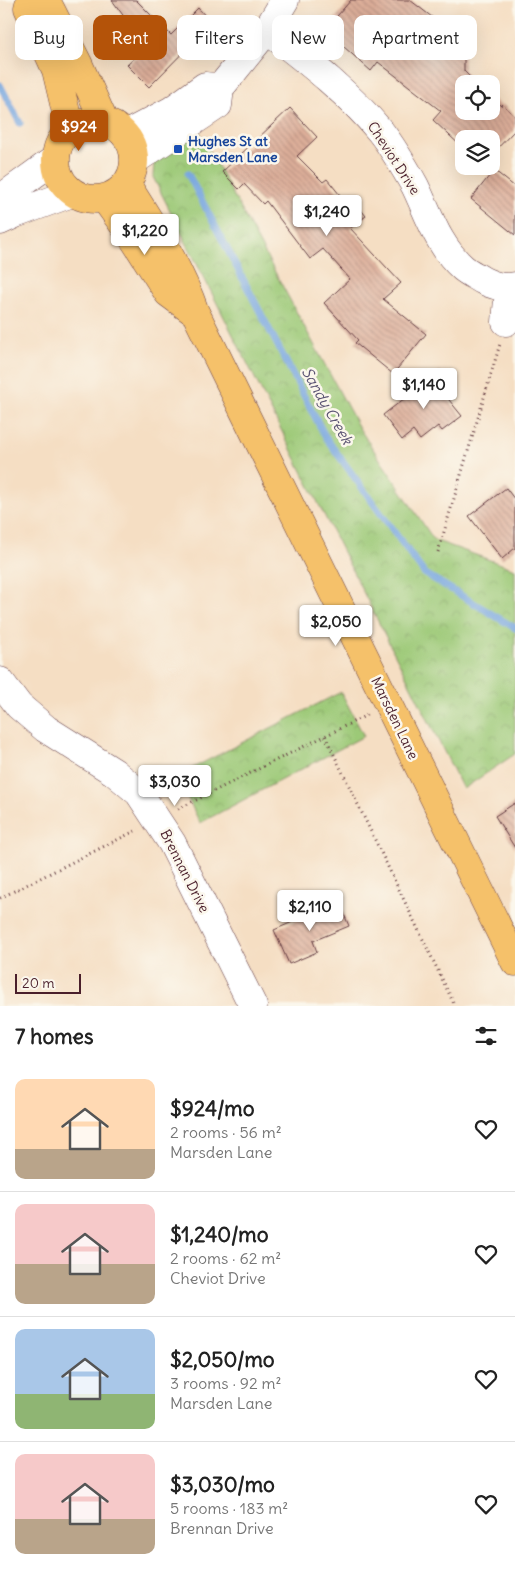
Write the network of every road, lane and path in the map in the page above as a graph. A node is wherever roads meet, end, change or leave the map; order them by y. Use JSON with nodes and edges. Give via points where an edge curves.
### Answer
{"nodes":[{"id":1,"x":30,"y":0,"type":"edge"},
{"id":2,"x":46,"y":0,"type":"edge"},
{"id":3,"x":285,"y":0,"type":"edge"},
{"id":4,"x":267,"y":30,"type":"junction"},
{"id":5,"x":220,"y":88,"type":"junction"},
{"id":6,"x":114,"y":128,"type":"junction"},
{"id":7,"x":70,"y":129,"type":"junction"},
{"id":8,"x":55,"y":159,"type":"junction"},
{"id":9,"x":122,"y":181,"type":"junction"},
{"id":10,"x":72,"y":193,"type":"junction"},
{"id":11,"x":0,"y":199,"type":"edge"},
{"id":12,"x":0,"y":221,"type":"edge"},
{"id":13,"x":512,"y":287,"type":"edge"},
{"id":14,"x":506,"y":322,"type":"joint"},
{"id":15,"x":438,"y":552,"type":"dead end"},
{"id":16,"x":0,"y":681,"type":"edge"},
{"id":17,"x":388,"y":705,"type":"junction"},
{"id":18,"x":325,"y":736,"type":"junction"},
{"id":19,"x":158,"y":819,"type":"junction"},
{"id":20,"x":0,"y":898,"type":"edge"},
{"id":21,"x":515,"y":962,"type":"edge"},
{"id":22,"x":253,"y":1006,"type":"edge"},
{"id":23,"x":455,"y":1006,"type":"edge"}],
"edges":[{"from":1,"to":7,"type":"main road","via":[[28,8],[56,70]]},
{"from":2,"to":6,"type":"main road"},
{"from":3,"to":4,"type":"street"},
{"from":4,"to":5,"type":"street"},
{"from":4,"to":13,"type":"street","name":"Cheviot Drive","via":[[355,102],[382,133],[415,186],[448,253],[464,269],[490,284]]},
{"from":5,"to":6,"type":"street","via":[[205,86],[172,110]]},
{"from":5,"to":9,"type":"street","via":[[218,105]]},
{"from":6,"to":7,"type":"main road","via":[[86,122]]},
{"from":6,"to":9,"type":"main road","via":[[133,147]]},
{"from":7,"to":8,"type":"main road","via":[[60,142]]},
{"from":8,"to":10,"type":"main road","via":[[59,178]]},
{"from":8,"to":11,"type":"street"},
{"from":9,"to":10,"type":"main road","via":[[88,200]]},
{"from":9,"to":17,"type":"main road","name":"Marsden Lane","via":[[135,241],[168,293],[194,312]]},
{"from":10,"to":12,"type":"street"},
{"from":13,"to":14,"type":"street","name":"Cheviot Drive"},
{"from":14,"to":15,"type":"path"},
{"from":16,"to":19,"type":"street","name":"Brennan Drive","via":[[19,706],[46,729],[114,772],[139,794]]},
{"from":17,"to":18,"type":"path"},
{"from":17,"to":21,"type":"main road","name":"Marsden Lane"},
{"from":18,"to":19,"type":"path"},
{"from":18,"to":23,"type":"path"},
{"from":19,"to":20,"type":"path"},
{"from":19,"to":22,"type":"street","name":"Brennan Drive"}]}
